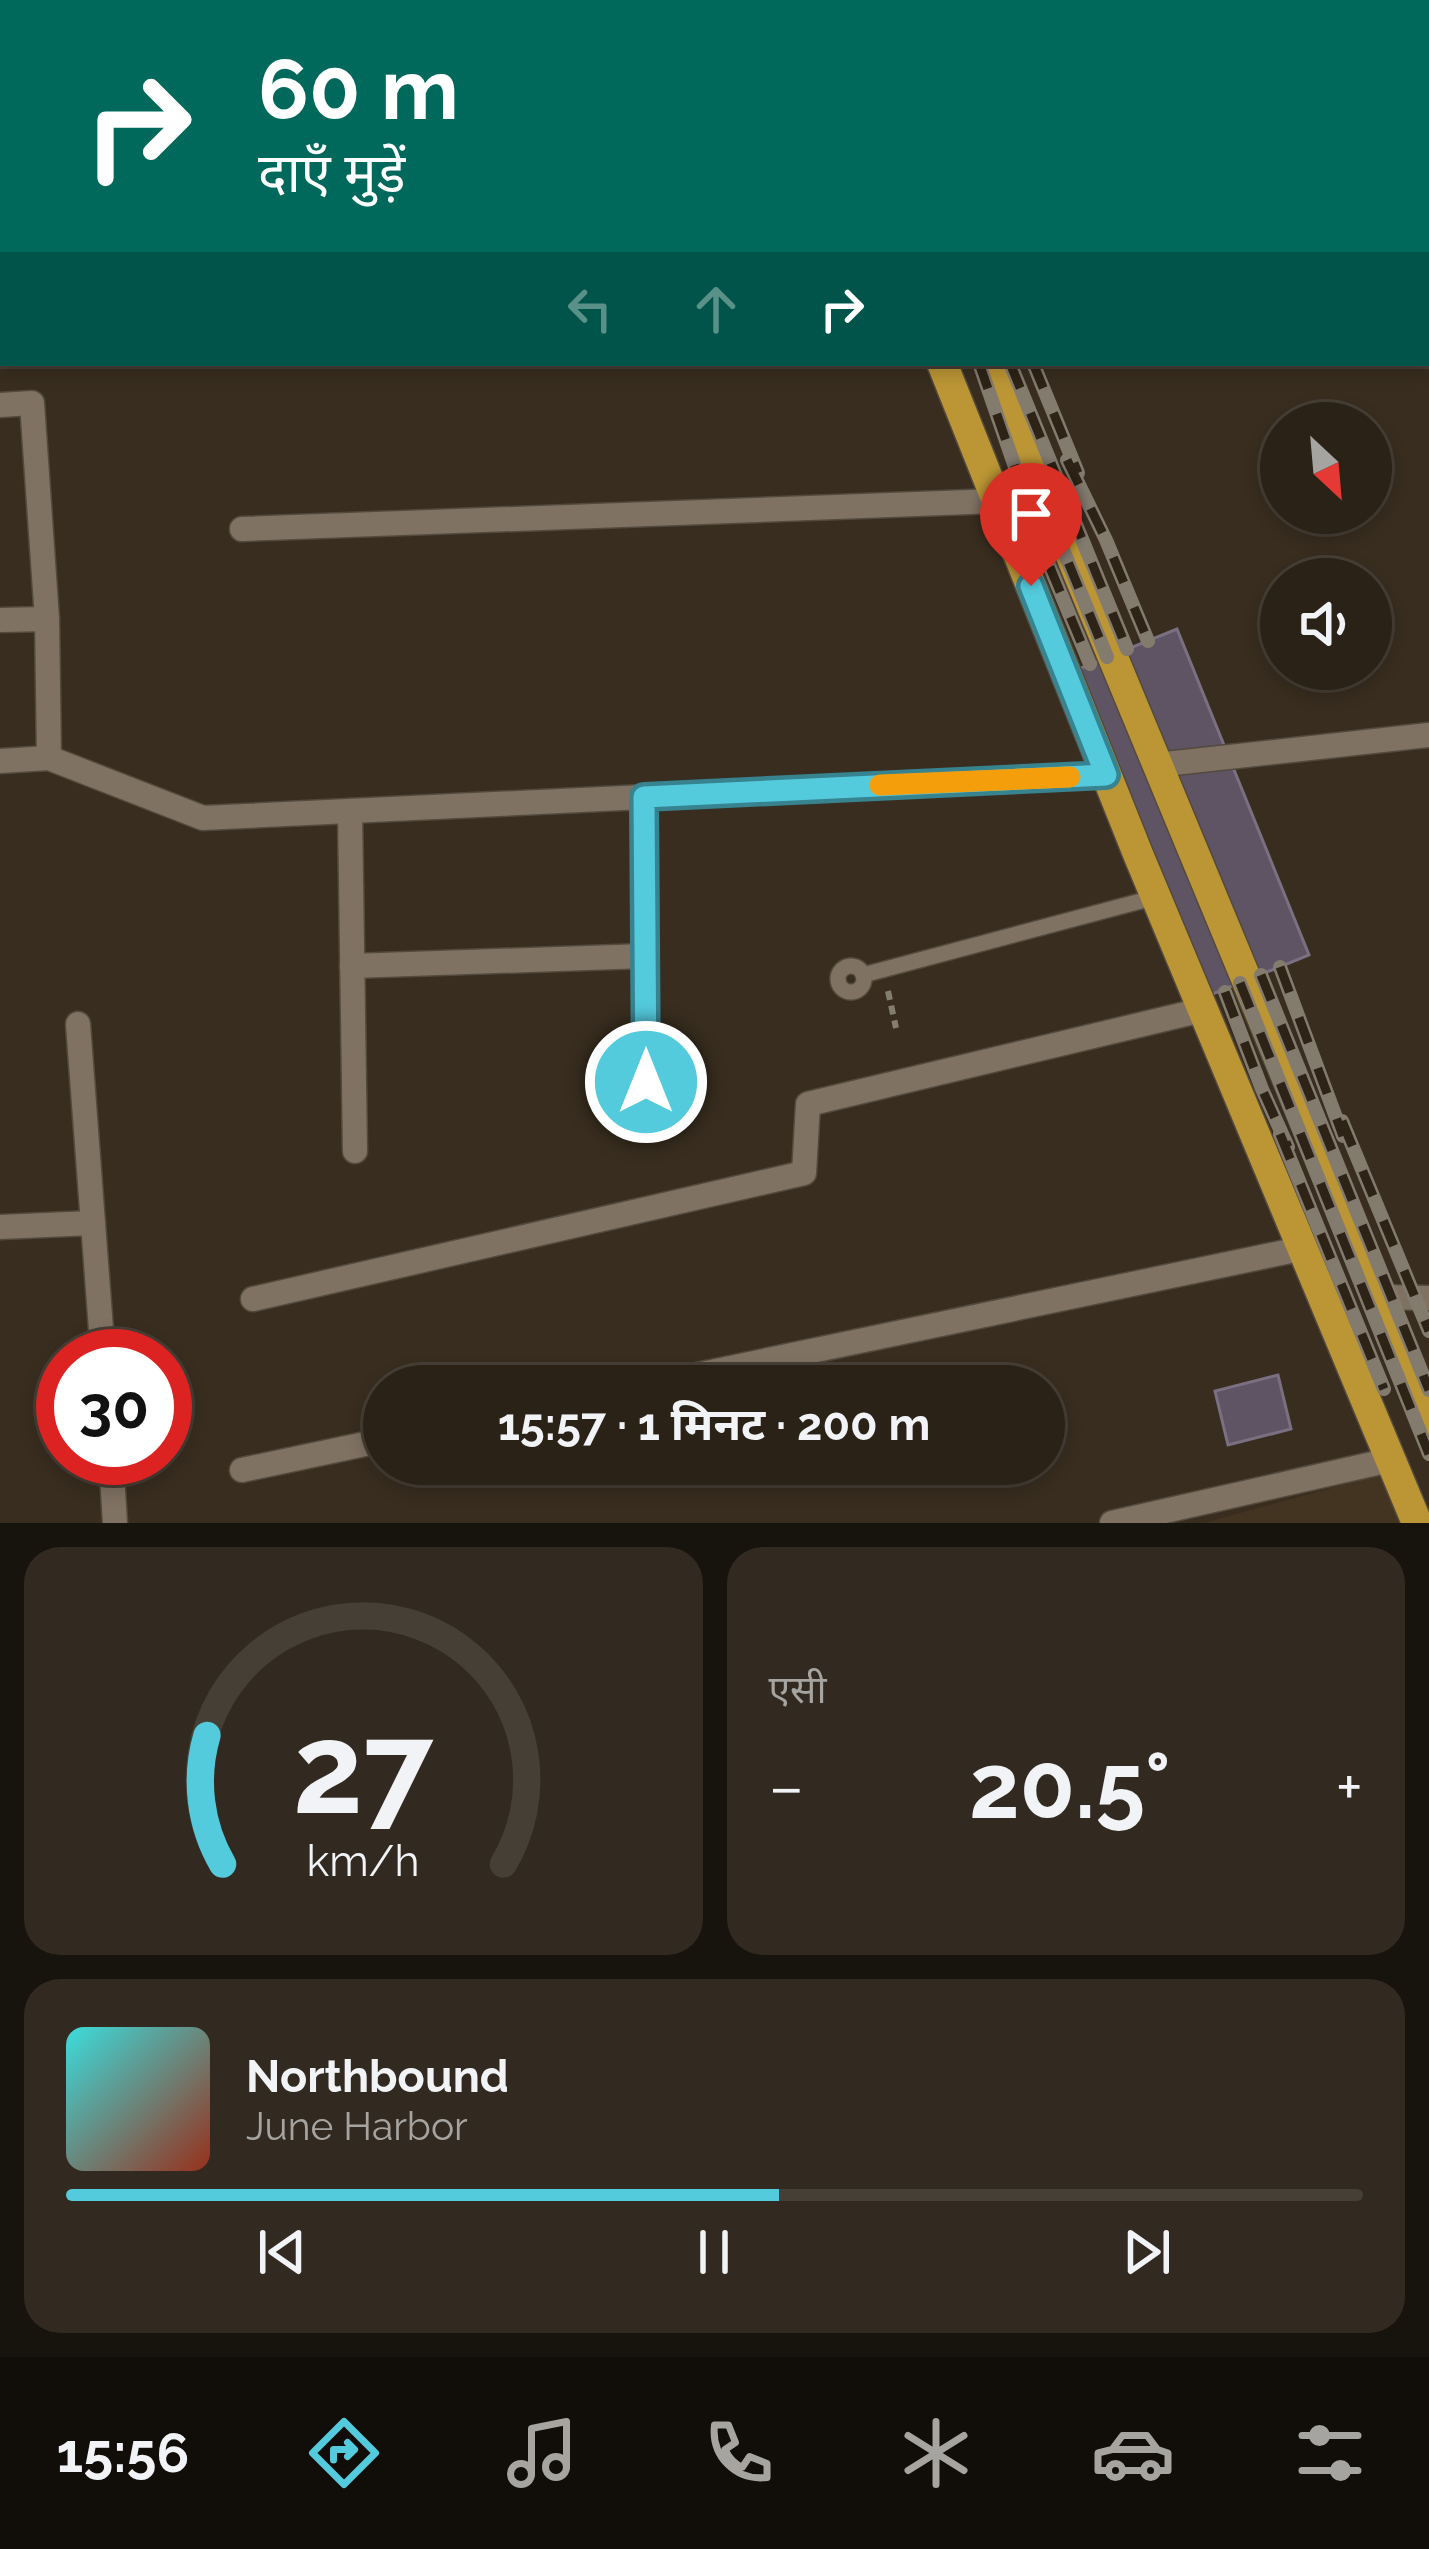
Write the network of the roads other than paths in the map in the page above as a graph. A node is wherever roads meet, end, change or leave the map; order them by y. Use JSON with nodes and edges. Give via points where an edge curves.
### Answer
{"nodes":[{"id":1,"x":943,"y":366,"type":"edge"},
{"id":2,"x":993,"y":366,"type":"edge"},
{"id":3,"x":0,"y":405,"type":"edge"},
{"id":4,"x":998,"y":501,"type":"junction"},
{"id":5,"x":242,"y":530,"type":"dead end"},
{"id":6,"x":0,"y":620,"type":"edge"},
{"id":7,"x":47,"y":620,"type":"junction"},
{"id":8,"x":1429,"y":735,"type":"edge"},
{"id":9,"x":49,"y":758,"type":"junction"},
{"id":10,"x":0,"y":760,"type":"edge"},
{"id":11,"x":1156,"y":765,"type":"junction"},
{"id":12,"x":1106,"y":775,"type":"junction"},
{"id":13,"x":644,"y":797,"type":"junction"},
{"id":14,"x":350,"y":811,"type":"junction"},
{"id":15,"x":1156,"y":897,"type":"junction"},
{"id":16,"x":645,"y":956,"type":"junction"},
{"id":17,"x":352,"y":966,"type":"junction"},
{"id":18,"x":863,"y":975,"type":"dead end"},
{"id":19,"x":1202,"y":1010,"type":"junction"},
{"id":20,"x":78,"y":1024,"type":"dead end"},
{"id":21,"x":646,"y":1082,"type":"dead end"},
{"id":22,"x":356,"y":1151,"type":"dead end"},
{"id":23,"x":93,"y":1222,"type":"junction"},
{"id":24,"x":0,"y":1227,"type":"edge"},
{"id":25,"x":1300,"y":1249,"type":"junction"},
{"id":26,"x":1377,"y":1297,"type":"junction"},
{"id":27,"x":1429,"y":1298,"type":"edge"},
{"id":28,"x":253,"y":1299,"type":"dead end"},
{"id":29,"x":1330,"y":1320,"type":"junction"},
{"id":30,"x":101,"y":1329,"type":"edge"},
{"id":31,"x":745,"y":1365,"type":"edge"},
{"id":32,"x":1429,"y":1420,"type":"edge"},
{"id":33,"x":363,"y":1444,"type":"edge"},
{"id":34,"x":1390,"y":1460,"type":"junction"},
{"id":35,"x":242,"y":1470,"type":"dead end"},
{"id":36,"x":113,"y":1485,"type":"edge"},
{"id":37,"x":116,"y":1523,"type":"edge"},
{"id":38,"x":1112,"y":1523,"type":"edge"},
{"id":39,"x":1417,"y":1523,"type":"edge"}],
"edges":[{"from":1,"to":4,"type":"main road"},
{"from":2,"to":11,"type":"main road"},
{"from":3,"to":7,"type":"street","via":[[32,403]]},
{"from":4,"to":5,"type":"street"},
{"from":4,"to":12,"type":"main road"},
{"from":6,"to":7,"type":"street"},
{"from":7,"to":9,"type":"street"},
{"from":8,"to":11,"type":"street"},
{"from":9,"to":10,"type":"street"},
{"from":9,"to":14,"type":"street","via":[[203,818]]},
{"from":11,"to":26,"type":"main road"},
{"from":12,"to":13,"type":"street"},
{"from":12,"to":15,"type":"main road"},
{"from":13,"to":14,"type":"street"},
{"from":13,"to":16,"type":"street"},
{"from":14,"to":17,"type":"street"},
{"from":15,"to":18,"type":"lane"},
{"from":15,"to":19,"type":"main road"},
{"from":16,"to":17,"type":"street"},
{"from":16,"to":21,"type":"street"},
{"from":17,"to":22,"type":"street"},
{"from":19,"to":25,"type":"main road"},
{"from":19,"to":28,"type":"street","via":[[808,1104],[804,1173]]},
{"from":20,"to":23,"type":"street"},
{"from":23,"to":24,"type":"street"},
{"from":23,"to":30,"type":"street"},
{"from":25,"to":29,"type":"main road"},
{"from":25,"to":31,"type":"street"},
{"from":26,"to":27,"type":"street"},
{"from":26,"to":29,"type":"main road"},
{"from":26,"to":32,"type":"main road"},
{"from":29,"to":34,"type":"main road"},
{"from":33,"to":35,"type":"street"},
{"from":34,"to":38,"type":"street"},
{"from":34,"to":39,"type":"main road"},
{"from":36,"to":37,"type":"street"}]}
